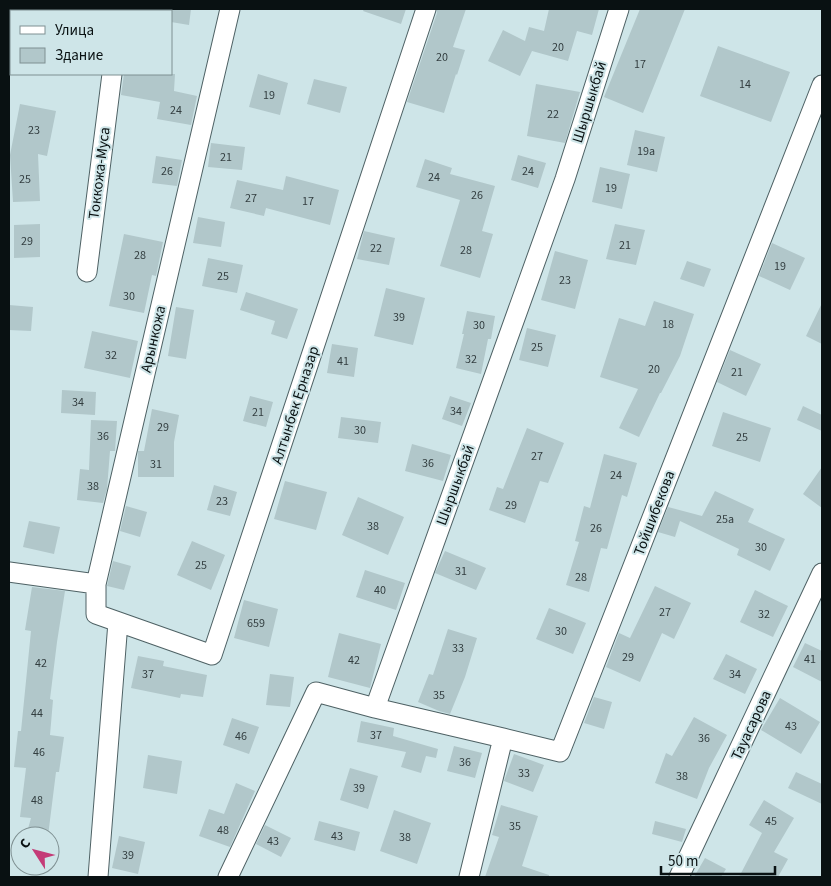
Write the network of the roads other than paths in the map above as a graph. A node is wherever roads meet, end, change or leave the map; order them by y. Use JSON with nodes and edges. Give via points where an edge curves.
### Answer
{"nodes":[{"id":1,"x":230,"y":9,"type":"edge"},
{"id":2,"x":426,"y":9,"type":"edge"},
{"id":3,"x":618,"y":9,"type":"edge"},
{"id":4,"x":112,"y":75,"type":"edge"},
{"id":5,"x":822,"y":85,"type":"edge"},
{"id":6,"x":87,"y":272,"type":"dead end"},
{"id":7,"x":9,"y":572,"type":"edge"},
{"id":8,"x":822,"y":573,"type":"edge"},
{"id":9,"x":96,"y":584,"type":"junction"},
{"id":10,"x":118,"y":622,"type":"junction"},
{"id":11,"x":375,"y":708,"type":"junction"},
{"id":12,"x":502,"y":738,"type":"junction"},
{"id":13,"x":98,"y":877,"type":"edge"},
{"id":14,"x":228,"y":877,"type":"edge"},
{"id":15,"x":469,"y":877,"type":"edge"},
{"id":16,"x":679,"y":877,"type":"edge"}],
"edges":[{"from":1,"to":9,"type":"street","name":"Арынкожа"},
{"from":2,"to":10,"type":"street","name":"Алтынбек Ерназар","via":[[212,655]]},
{"from":3,"to":11,"type":"street","name":"Шыршыкбай","via":[[565,178]]},
{"from":4,"to":6,"type":"street","name":"Токкожа-Муса"},
{"from":5,"to":12,"type":"street","name":"Тойшибекова","via":[[560,752]]},
{"from":7,"to":9,"type":"street"},
{"from":8,"to":16,"type":"street","name":"Тауасарова"},
{"from":9,"to":10,"type":"street","name":"Алтынбек Ерназар","via":[[96,614]]},
{"from":10,"to":13,"type":"street"},
{"from":11,"to":12,"type":"street"},
{"from":11,"to":14,"type":"street","via":[[316,692]]},
{"from":12,"to":15,"type":"street"}]}
